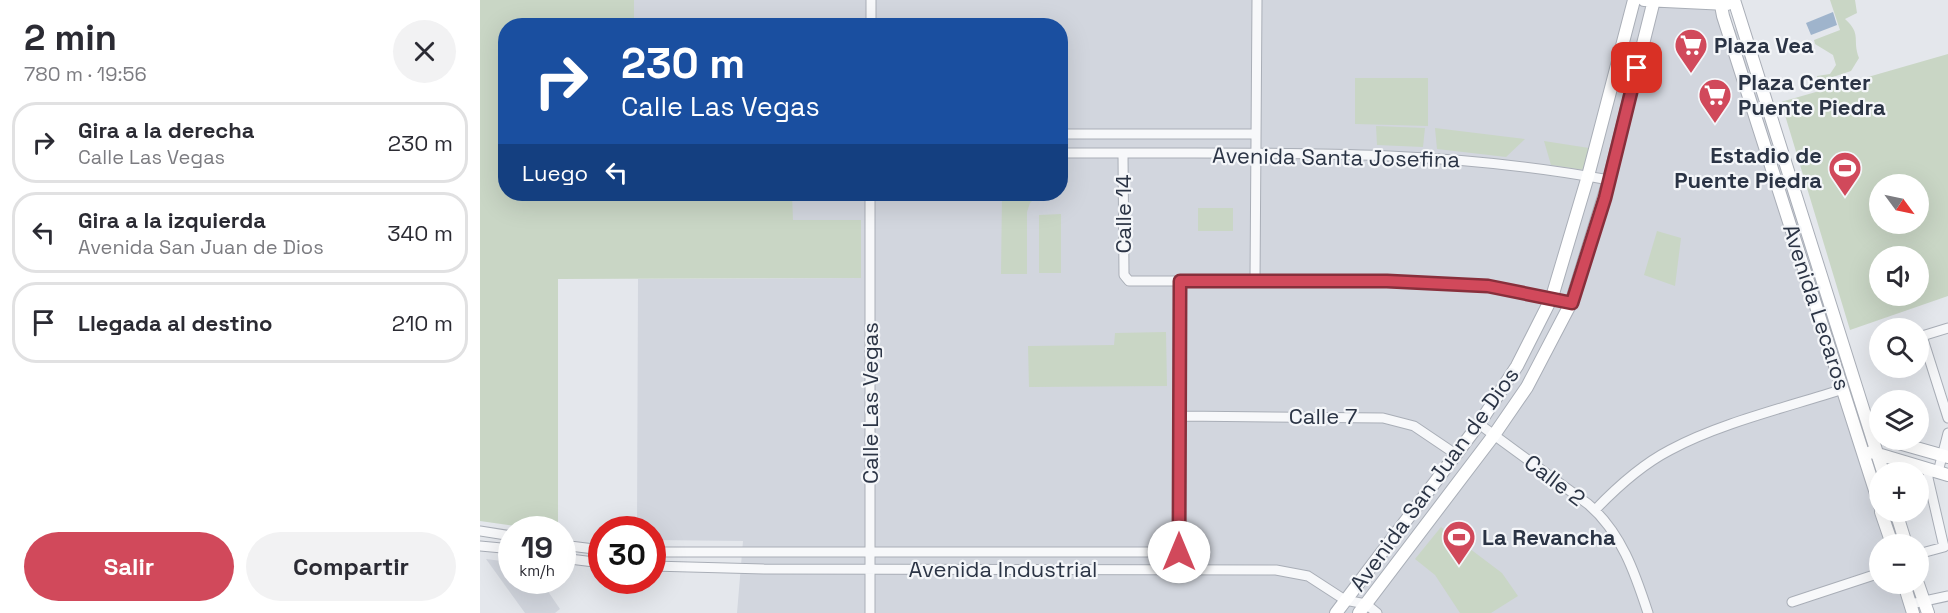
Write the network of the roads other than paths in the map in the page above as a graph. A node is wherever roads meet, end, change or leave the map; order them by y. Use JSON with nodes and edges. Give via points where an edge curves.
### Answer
{"nodes":[{"id":1,"x":871,"y":0,"type":"edge"},
{"id":2,"x":1257,"y":0,"type":"edge"},
{"id":3,"x":1634,"y":0,"type":"edge"},
{"id":4,"x":1644,"y":0,"type":"edge"},
{"id":5,"x":1654,"y":0,"type":"edge"},
{"id":6,"x":1734,"y":1,"type":"edge"},
{"id":7,"x":1720,"y":2,"type":"edge"},
{"id":8,"x":871,"y":18,"type":"edge"},
{"id":9,"x":1068,"y":134,"type":"edge"},
{"id":10,"x":1256,"y":134,"type":"junction"},
{"id":11,"x":1068,"y":153,"type":"edge"},
{"id":12,"x":1123,"y":154,"type":"junction"},
{"id":13,"x":1256,"y":154,"type":"junction"},
{"id":14,"x":1588,"y":176,"type":"junction"},
{"id":15,"x":1609,"y":180,"type":"junction"},
{"id":16,"x":870,"y":201,"type":"edge"},
{"id":17,"x":1180,"y":281,"type":"junction"},
{"id":18,"x":1255,"y":281,"type":"junction"},
{"id":19,"x":1552,"y":297,"type":"junction"},
{"id":20,"x":1572,"y":303,"type":"junction"},
{"id":21,"x":1948,"y":328,"type":"edge"},
{"id":22,"x":1843,"y":389,"type":"junction"},
{"id":23,"x":1180,"y":416,"type":"junction"},
{"id":24,"x":1869,"y":417,"type":"edge"},
{"id":25,"x":1948,"y":418,"type":"edge"},
{"id":26,"x":1479,"y":424,"type":"junction"},
{"id":27,"x":1856,"y":431,"type":"junction"},
{"id":28,"x":1948,"y":433,"type":"edge"},
{"id":29,"x":1869,"y":434,"type":"edge"},
{"id":30,"x":1494,"y":435,"type":"junction"},
{"id":31,"x":1466,"y":443,"type":"junction"},
{"id":32,"x":1861,"y":449,"type":"junction"},
{"id":33,"x":1877,"y":450,"type":"edge"},
{"id":34,"x":1924,"y":450,"type":"edge"},
{"id":35,"x":1877,"y":453,"type":"junction"},
{"id":36,"x":1481,"y":454,"type":"junction"},
{"id":37,"x":1456,"y":455,"type":"junction"},
{"id":38,"x":1945,"y":456,"type":"edge"},
{"id":39,"x":1880,"y":462,"type":"edge"},
{"id":40,"x":1938,"y":472,"type":"edge"},
{"id":41,"x":1869,"y":473,"type":"edge"},
{"id":42,"x":1595,"y":510,"type":"junction"},
{"id":43,"x":480,"y":531,"type":"edge"},
{"id":44,"x":498,"y":534,"type":"edge"},
{"id":45,"x":480,"y":546,"type":"edge"},
{"id":46,"x":498,"y":548,"type":"edge"},
{"id":47,"x":1929,"y":551,"type":"edge"},
{"id":48,"x":666,"y":552,"type":"edge"},
{"id":49,"x":1179,"y":552,"type":"junction"},
{"id":50,"x":870,"y":553,"type":"junction"},
{"id":51,"x":666,"y":566,"type":"edge"},
{"id":52,"x":870,"y":568,"type":"junction"},
{"id":53,"x":1179,"y":568,"type":"junction"},
{"id":54,"x":1869,"y":577,"type":"edge"},
{"id":55,"x":1907,"y":594,"type":"edge"},
{"id":56,"x":1948,"y":596,"type":"edge"},
{"id":57,"x":1345,"y":600,"type":"junction"},
{"id":58,"x":1792,"y":602,"type":"dead end"},
{"id":59,"x":1926,"y":607,"type":"edge"},
{"id":60,"x":1362,"y":609,"type":"edge"},
{"id":61,"x":1912,"y":609,"type":"edge"},
{"id":62,"x":870,"y":613,"type":"edge"},
{"id":63,"x":1336,"y":613,"type":"edge"},
{"id":64,"x":1377,"y":613,"type":"edge"},
{"id":65,"x":1648,"y":613,"type":"edge"}],
"edges":[{"from":1,"to":8,"type":"street"},
{"from":2,"to":10,"type":"street"},
{"from":3,"to":14,"type":"main road","name":"Avenida San Juan de Dios"},
{"from":4,"to":5,"type":"main road","name":"Avenida Lecaros"},
{"from":5,"to":7,"type":"main road","name":"Avenida Lecaros"},
{"from":5,"to":15,"type":"main road","name":"Avenida San Juan de Dios"},
{"from":6,"to":7,"type":"main road","name":"Avenida Lecaros"},
{"from":6,"to":24,"type":"main road","name":"Avenida Lecaros"},
{"from":7,"to":22,"type":"main road","name":"Avenida Lecaros"},
{"from":9,"to":10,"type":"street","name":"Avenida Santa Josefina"},
{"from":10,"to":13,"type":"street"},
{"from":11,"to":12,"type":"street","name":"Avenida Santa Josefina"},
{"from":12,"to":13,"type":"street","name":"Avenida Santa Josefina"},
{"from":12,"to":17,"type":"street","name":"Calle 14","via":[[1124,275],[1129,281]]},
{"from":13,"to":14,"type":"street","name":"Avenida Santa Josefina","via":[[1426,157]]},
{"from":13,"to":18,"type":"street"},
{"from":14,"to":15,"type":"street","name":"Avenida Santa Josefina"},
{"from":14,"to":19,"type":"main road","name":"Avenida San Juan de Dios"},
{"from":15,"to":20,"type":"main road","name":"Avenida San Juan de Dios"},
{"from":16,"to":50,"type":"street","name":"Calle Las Vegas"},
{"from":17,"to":18,"type":"street"},
{"from":17,"to":23,"type":"street"},
{"from":18,"to":19,"type":"street","via":[[1477,285]]},
{"from":19,"to":20,"type":"street"},
{"from":19,"to":26,"type":"main road","name":"Avenida San Juan de Dios","via":[[1517,366]]},
{"from":20,"to":30,"type":"main road","name":"Avenida San Juan de Dios","via":[[1527,387]]},
{"from":21,"to":25,"type":"street","via":[[1922,336]]},
{"from":22,"to":27,"type":"main road","name":"Avenida Lecaros"},
{"from":22,"to":42,"type":"street","via":[[1668,450],[1639,469]]},
{"from":23,"to":37,"type":"street","name":"Calle 7","via":[[1383,418],[1422,430]]},
{"from":23,"to":49,"type":"street"},
{"from":26,"to":30,"type":"street","name":"Calle 2"},
{"from":26,"to":31,"type":"main road","name":"Avenida San Juan de Dios"},
{"from":27,"to":29,"type":"main road"},
{"from":27,"to":32,"type":"main road","name":"Avenida Lecaros"},
{"from":28,"to":38,"type":"street"},
{"from":30,"to":36,"type":"main road","name":"Avenida San Juan de Dios"},
{"from":30,"to":42,"type":"street","name":"Calle 2"},
{"from":31,"to":36,"type":"main road"},
{"from":31,"to":37,"type":"main road","name":"Avenida San Juan de Dios"},
{"from":32,"to":35,"type":"main road"},
{"from":32,"to":41,"type":"main road","name":"Avenida Lecaros"},
{"from":33,"to":35,"type":"main road","name":"Avenida Lecaros"},
{"from":34,"to":38,"type":"main road"},
{"from":35,"to":39,"type":"main road","name":"Avenida Lecaros"},
{"from":35,"to":40,"type":"main road"},
{"from":36,"to":60,"type":"main road","name":"Avenida San Juan de Dios"},
{"from":37,"to":57,"type":"main road","name":"Avenida San Juan de Dios"},
{"from":38,"to":40,"type":"street"},
{"from":40,"to":47,"type":"street","via":[[1928,478],[1944,547]]},
{"from":42,"to":65,"type":"street","name":"Calle 2","via":[[1627,555]]},
{"from":43,"to":44,"type":"street"},
{"from":45,"to":46,"type":"street"},
{"from":48,"to":50,"type":"street"},
{"from":49,"to":50,"type":"street"},
{"from":49,"to":53,"type":"street"},
{"from":50,"to":52,"type":"street","name":"Calle Las Vegas"},
{"from":51,"to":52,"type":"street","name":"Avenida Industrial"},
{"from":52,"to":53,"type":"street","name":"Avenida Industrial"},
{"from":52,"to":62,"type":"street","name":"Calle Las Vegas"},
{"from":53,"to":57,"type":"street","name":"Avenida Industrial","via":[[1293,571]]},
{"from":54,"to":58,"type":"street"},
{"from":55,"to":61,"type":"main road"},
{"from":56,"to":59,"type":"street"},
{"from":57,"to":60,"type":"street"},
{"from":57,"to":63,"type":"main road","name":"Avenida San Juan de Dios"},
{"from":59,"to":61,"type":"street"},
{"from":60,"to":64,"type":"street"}]}
